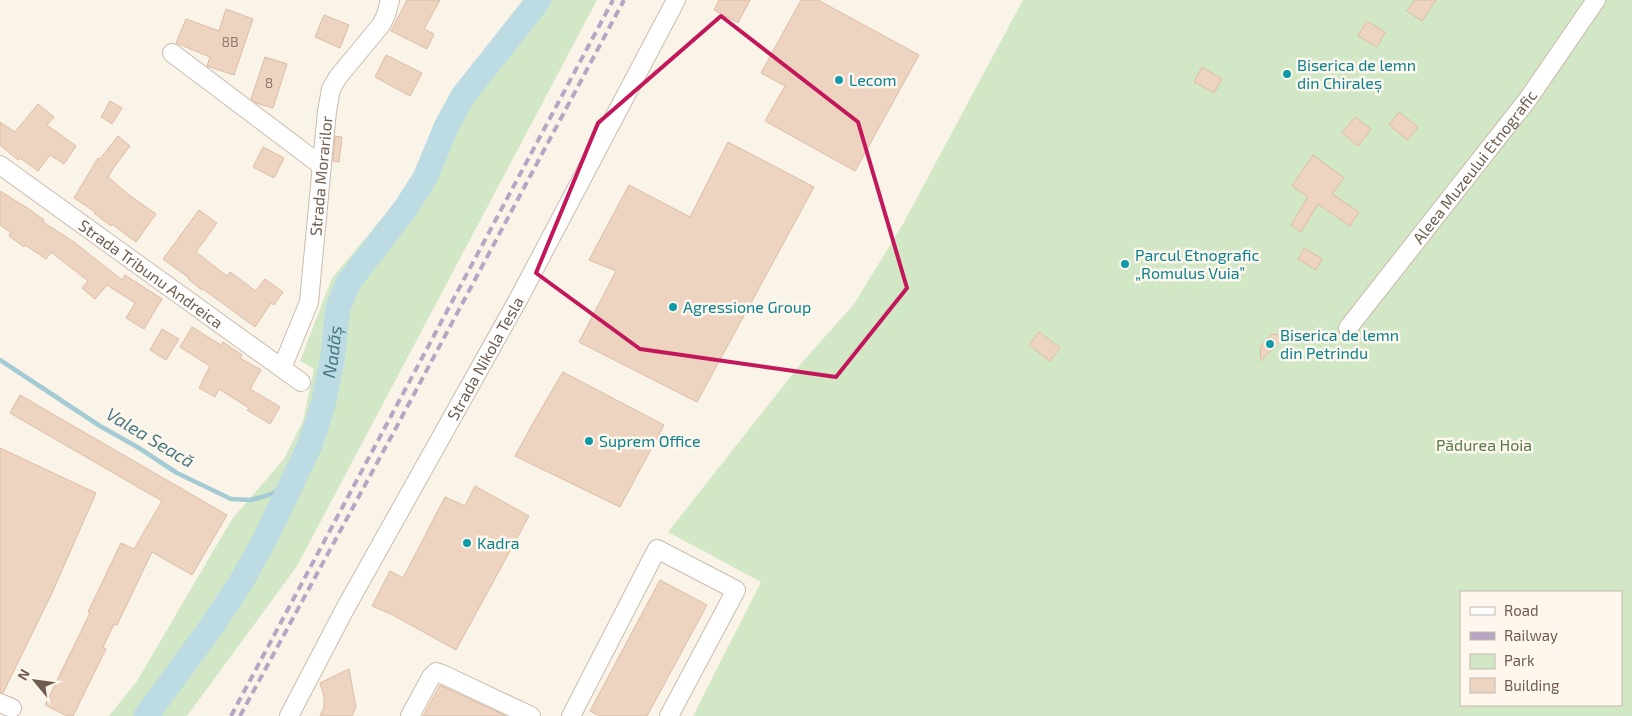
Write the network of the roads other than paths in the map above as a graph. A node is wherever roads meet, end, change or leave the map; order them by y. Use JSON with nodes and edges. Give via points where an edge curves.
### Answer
{"nodes":[{"id":1,"x":390,"y":0,"type":"edge"},
{"id":2,"x":676,"y":0,"type":"edge"},
{"id":3,"x":1596,"y":0,"type":"edge"},
{"id":4,"x":172,"y":53,"type":"dead end"},
{"id":5,"x":0,"y":165,"type":"edge"},
{"id":6,"x":322,"y":166,"type":"junction"},
{"id":7,"x":1348,"y":328,"type":"dead end"},
{"id":8,"x":282,"y":368,"type":"junction"},
{"id":9,"x":302,"y":382,"type":"dead end"},
{"id":10,"x":289,"y":716,"type":"edge"},
{"id":11,"x":410,"y":716,"type":"edge"},
{"id":12,"x":530,"y":716,"type":"edge"},
{"id":13,"x":571,"y":716,"type":"edge"},
{"id":14,"x":669,"y":716,"type":"edge"}],
"edges":[{"from":1,"to":6,"type":"street","name":"Strada Morarilor","via":[[381,24],[331,89]]},
{"from":2,"to":10,"type":"street","name":"Strada Nikola Tesla","via":[[519,298],[346,607]]},
{"from":3,"to":7,"type":"street","name":"Aleea Muzeului Etnografic","via":[[1528,100]]},
{"from":4,"to":6,"type":"street"},
{"from":5,"to":8,"type":"street","name":"Strada Tribunu Andreica"},
{"from":6,"to":8,"type":"street","name":"Strada Morarilor","via":[[309,302]]},
{"from":8,"to":9,"type":"street","name":"Strada Tribunu Andreica"},
{"from":11,"to":12,"type":"street","via":[[436,672]]},
{"from":13,"to":14,"type":"street","via":[[657,549],[736,590]]}]}
